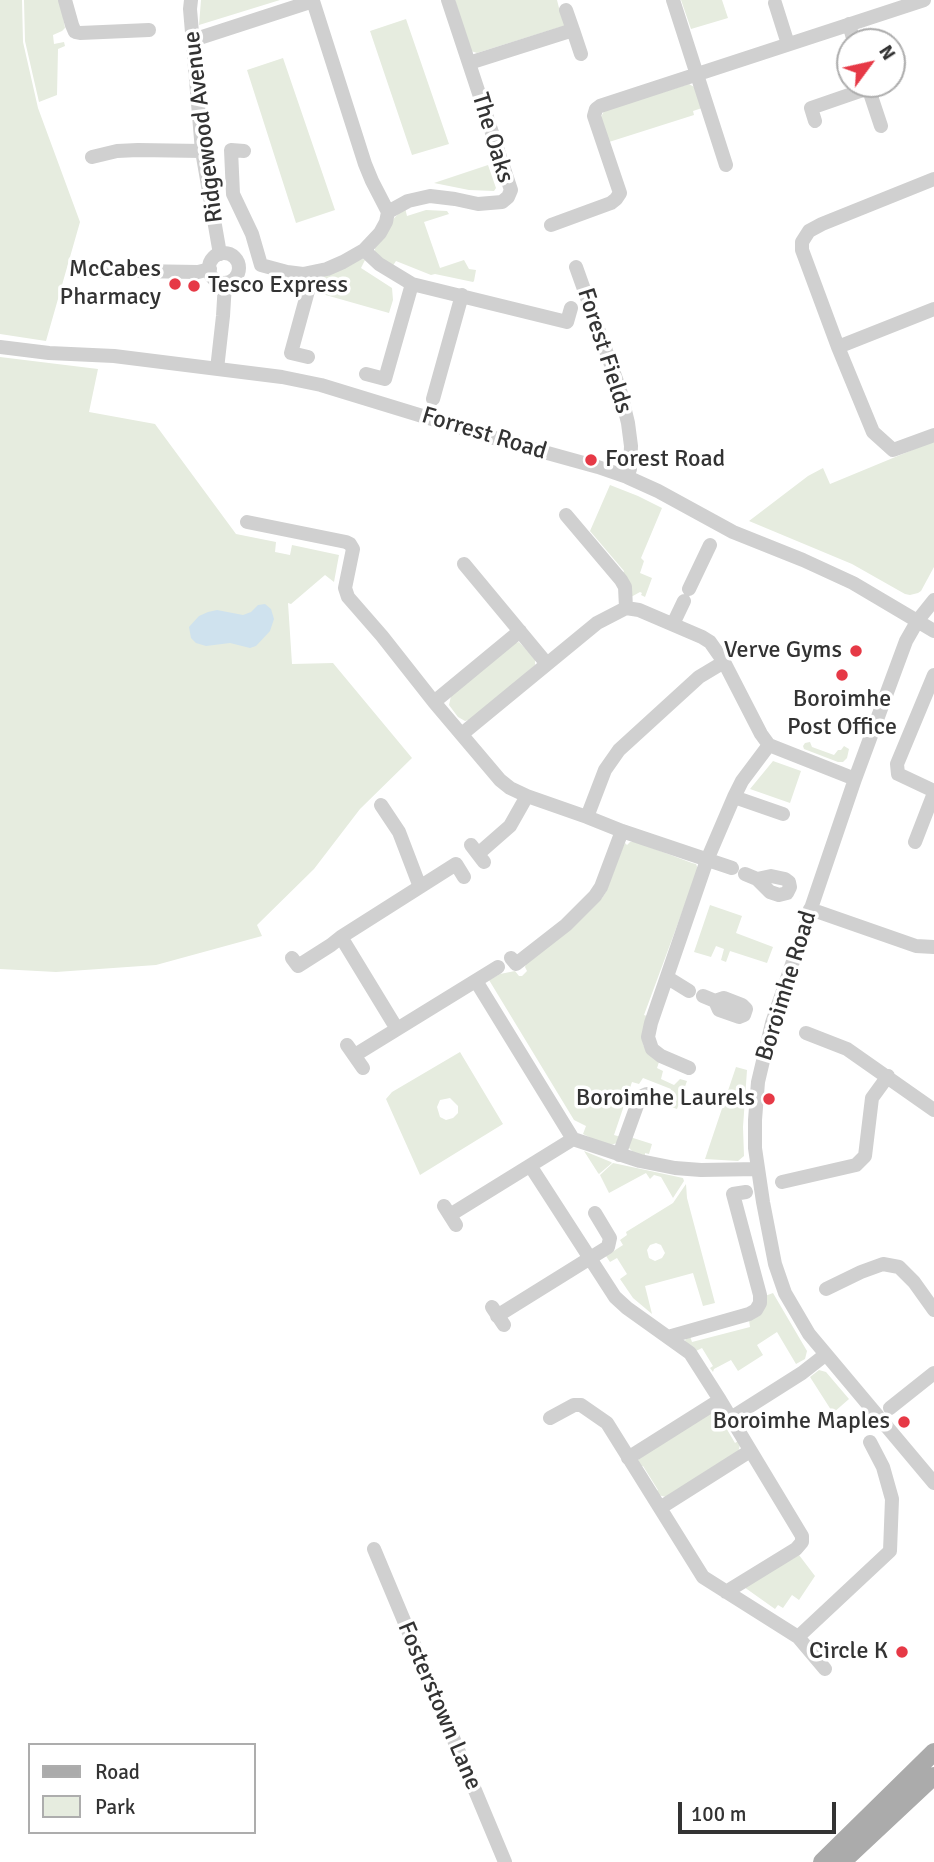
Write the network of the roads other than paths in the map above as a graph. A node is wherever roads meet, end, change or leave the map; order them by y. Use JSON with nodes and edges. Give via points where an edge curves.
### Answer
{"nodes":[{"id":1,"x":65,"y":0,"type":"edge"},
{"id":2,"x":191,"y":0,"type":"edge"},
{"id":3,"x":314,"y":0,"type":"edge"},
{"id":4,"x":448,"y":0,"type":"edge"},
{"id":5,"x":673,"y":0,"type":"edge"},
{"id":6,"x":924,"y":0,"type":"edge"},
{"id":7,"x":775,"y":3,"type":"dead end"},
{"id":8,"x":566,"y":10,"type":"dead end"},
{"id":9,"x":849,"y":24,"type":"junction"},
{"id":10,"x":850,"y":28,"type":"edge"},
{"id":11,"x":149,"y":30,"type":"dead end"},
{"id":12,"x":573,"y":30,"type":"junction"},
{"id":13,"x":193,"y":40,"type":"junction"},
{"id":14,"x":788,"y":44,"type":"junction"},
{"id":15,"x":581,"y":54,"type":"dead end"},
{"id":16,"x":469,"y":63,"type":"junction"},
{"id":17,"x":696,"y":74,"type":"junction"},
{"id":18,"x":837,"y":98,"type":"edge"},
{"id":19,"x":872,"y":98,"type":"edge"},
{"id":20,"x":815,"y":121,"type":"dead end"},
{"id":21,"x":881,"y":126,"type":"dead end"},
{"id":22,"x":202,"y":151,"type":"junction"},
{"id":23,"x":244,"y":151,"type":"dead end"},
{"id":24,"x":92,"y":157,"type":"dead end"},
{"id":25,"x":726,"y":165,"type":"dead end"},
{"id":26,"x":934,"y":179,"type":"edge"},
{"id":27,"x":388,"y":212,"type":"junction"},
{"id":28,"x":569,"y":235,"type":"dead end"},
{"id":29,"x":364,"y":250,"type":"junction"},
{"id":30,"x":220,"y":254,"type":"junction"},
{"id":31,"x":261,"y":265,"type":"junction"},
{"id":32,"x":239,"y":267,"type":"junction"},
{"id":33,"x":576,"y":267,"type":"dead end"},
{"id":34,"x":87,"y":268,"type":"dead end"},
{"id":35,"x":210,"y":269,"type":"junction"},
{"id":36,"x":114,"y":271,"type":"dead end"},
{"id":37,"x":135,"y":271,"type":"dead end"},
{"id":38,"x":310,"y":272,"type":"junction"},
{"id":39,"x":225,"y":283,"type":"junction"},
{"id":40,"x":412,"y":284,"type":"junction"},
{"id":41,"x":462,"y":295,"type":"junction"},
{"id":42,"x":571,"y":308,"type":"dead end"},
{"id":43,"x":934,"y":309,"type":"edge"},
{"id":44,"x":838,"y":346,"type":"junction"},
{"id":45,"x":0,"y":347,"type":"edge"},
{"id":46,"x":307,"y":357,"type":"dead end"},
{"id":47,"x":217,"y":369,"type":"junction"},
{"id":48,"x":366,"y":374,"type":"dead end"},
{"id":49,"x":433,"y":399,"type":"dead end"},
{"id":50,"x":934,"y":435,"type":"edge"},
{"id":51,"x":627,"y":477,"type":"junction"},
{"id":52,"x":566,"y":515,"type":"dead end"},
{"id":53,"x":247,"y":522,"type":"dead end"},
{"id":54,"x":710,"y":544,"type":"dead end"},
{"id":55,"x":464,"y":564,"type":"dead end"},
{"id":56,"x":934,"y":600,"type":"edge"},
{"id":57,"x":626,"y":608,"type":"junction"},
{"id":58,"x":918,"y":620,"type":"junction"},
{"id":59,"x":673,"y":624,"type":"junction"},
{"id":60,"x":520,"y":631,"type":"junction"},
{"id":61,"x":934,"y":631,"type":"edge"},
{"id":62,"x":724,"y":662,"type":"junction"},
{"id":63,"x":547,"y":664,"type":"junction"},
{"id":64,"x":934,"y":675,"type":"edge"},
{"id":65,"x":434,"y":702,"type":"junction"},
{"id":66,"x":462,"y":734,"type":"junction"},
{"id":67,"x":769,"y":745,"type":"junction"},
{"id":68,"x":855,"y":779,"type":"junction"},
{"id":69,"x":934,"y":792,"type":"edge"},
{"id":70,"x":527,"y":796,"type":"junction"},
{"id":71,"x":734,"y":797,"type":"junction"},
{"id":72,"x":380,"y":805,"type":"dead end"},
{"id":73,"x":783,"y":814,"type":"dead end"},
{"id":74,"x":587,"y":817,"type":"junction"},
{"id":75,"x":622,"y":831,"type":"junction"},
{"id":76,"x":915,"y":842,"type":"dead end"},
{"id":77,"x":478,"y":854,"type":"dead end"},
{"id":78,"x":707,"y":860,"type":"junction"},
{"id":79,"x":744,"y":874,"type":"dead end"},
{"id":80,"x":464,"y":877,"type":"dead end"},
{"id":81,"x":420,"y":887,"type":"junction"},
{"id":82,"x":810,"y":909,"type":"junction"},
{"id":83,"x":341,"y":937,"type":"junction"},
{"id":84,"x":934,"y":947,"type":"edge"},
{"id":85,"x":292,"y":958,"type":"dead end"},
{"id":86,"x":516,"y":965,"type":"dead end"},
{"id":87,"x":498,"y":967,"type":"dead end"},
{"id":88,"x":667,"y":978,"type":"junction"},
{"id":89,"x":476,"y":981,"type":"junction"},
{"id":90,"x":703,"y":996,"type":"dead end"},
{"id":91,"x":397,"y":1029,"type":"junction"},
{"id":92,"x":806,"y":1033,"type":"dead end"},
{"id":93,"x":355,"y":1056,"type":"dead end"},
{"id":94,"x":689,"y":1068,"type":"dead end"},
{"id":95,"x":888,"y":1076,"type":"junction"},
{"id":96,"x":663,"y":1100,"type":"dead end"},
{"id":97,"x":934,"y":1110,"type":"edge"},
{"id":98,"x":573,"y":1139,"type":"junction"},
{"id":99,"x":619,"y":1155,"type":"junction"},
{"id":100,"x":531,"y":1167,"type":"junction"},
{"id":101,"x":758,"y":1169,"type":"junction"},
{"id":102,"x":782,"y":1182,"type":"dead end"},
{"id":103,"x":746,"y":1192,"type":"dead end"},
{"id":104,"x":595,"y":1213,"type":"dead end"},
{"id":105,"x":450,"y":1215,"type":"dead end"},
{"id":106,"x":589,"y":1259,"type":"junction"},
{"id":107,"x":826,"y":1289,"type":"dead end"},
{"id":108,"x":934,"y":1310,"type":"edge"},
{"id":109,"x":498,"y":1316,"type":"dead end"},
{"id":110,"x":668,"y":1337,"type":"junction"},
{"id":111,"x":825,"y":1355,"type":"junction"},
{"id":112,"x":934,"y":1373,"type":"edge"},
{"id":113,"x":720,"y":1400,"type":"junction"},
{"id":114,"x":890,"y":1408,"type":"dead end"},
{"id":115,"x":550,"y":1418,"type":"dead end"},
{"id":116,"x":731,"y":1418,"type":"junction"},
{"id":117,"x":870,"y":1443,"type":"dead end"},
{"id":118,"x":750,"y":1451,"type":"junction"},
{"id":119,"x":628,"y":1458,"type":"junction"},
{"id":120,"x":934,"y":1483,"type":"edge"},
{"id":121,"x":660,"y":1508,"type":"junction"},
{"id":122,"x":374,"y":1549,"type":"dead end"},
{"id":123,"x":726,"y":1592,"type":"junction"},
{"id":124,"x":798,"y":1637,"type":"junction"},
{"id":125,"x":825,"y":1669,"type":"dead end"},
{"id":126,"x":934,"y":1752,"type":"edge"},
{"id":127,"x":934,"y":1776,"type":"edge"},
{"id":128,"x":505,"y":1862,"type":"edge"},
{"id":129,"x":822,"y":1862,"type":"edge"},
{"id":130,"x":842,"y":1862,"type":"edge"}],
"edges":[{"from":1,"to":11,"type":"street","via":[[75,32]]},
{"from":2,"to":13,"type":"street","name":"Ridgewood Avenue"},
{"from":3,"to":13,"type":"street"},
{"from":3,"to":27,"type":"street","via":[[365,163]]},
{"from":4,"to":16,"type":"street","name":"The Oaks"},
{"from":5,"to":17,"type":"street"},
{"from":6,"to":9,"type":"street"},
{"from":7,"to":14,"type":"street"},
{"from":8,"to":12,"type":"street"},
{"from":9,"to":10,"type":"street"},
{"from":9,"to":14,"type":"street"},
{"from":12,"to":15,"type":"street"},
{"from":12,"to":16,"type":"street"},
{"from":13,"to":22,"type":"street","name":"Ridgewood Avenue"},
{"from":14,"to":17,"type":"street"},
{"from":16,"to":27,"type":"street","name":"The Oaks","via":[[511,190],[508,197],[502,202],[478,204],[430,196]]},
{"from":17,"to":25,"type":"street"},
{"from":17,"to":28,"type":"street","via":[[596,109],[594,116],[620,193],[611,203],[558,222]]},
{"from":18,"to":20,"type":"street","via":[[811,108]]},
{"from":19,"to":21,"type":"street"},
{"from":22,"to":24,"type":"street","via":[[117,151]]},
{"from":22,"to":30,"type":"street","name":"Ridgewood Avenue"},
{"from":23,"to":31,"type":"street","via":[[231,150],[233,194]]},
{"from":26,"to":44,"type":"street","via":[[822,224],[802,242]]},
{"from":27,"to":29,"type":"street","via":[[380,233]]},
{"from":29,"to":38,"type":"street","via":[[327,269]]},
{"from":29,"to":40,"type":"street"},
{"from":30,"to":32,"type":"street","via":[[232,256]]},
{"from":30,"to":35,"type":"street","via":[[213,258]]},
{"from":31,"to":32,"type":"street"},
{"from":31,"to":38,"type":"street"},
{"from":32,"to":39,"type":"street","via":[[236,277]]},
{"from":33,"to":51,"type":"street","name":"Forest Fields","via":[[620,390],[631,446]]},
{"from":34,"to":36,"type":"street"},
{"from":35,"to":37,"type":"street"},
{"from":35,"to":39,"type":"street","via":[[214,279]]},
{"from":38,"to":46,"type":"street","via":[[291,353]]},
{"from":39,"to":47,"type":"street"},
{"from":40,"to":41,"type":"street"},
{"from":40,"to":48,"type":"street","via":[[385,379]]},
{"from":41,"to":42,"type":"street","via":[[568,321]]},
{"from":41,"to":49,"type":"street"},
{"from":43,"to":44,"type":"street"},
{"from":44,"to":50,"type":"street","via":[[873,432],[893,450]]},
{"from":45,"to":47,"type":"street","name":"Forrest Road"},
{"from":47,"to":51,"type":"street","name":"Forrest Road","via":[[321,385]]},
{"from":51,"to":58,"type":"street","name":"Forrest Road","via":[[733,532],[853,583]]},
{"from":52,"to":57,"type":"street","via":[[583,526],[621,580]]},
{"from":53,"to":65,"type":"street","via":[[349,544],[353,549],[346,593]]},
{"from":54,"to":59,"type":"street"},
{"from":55,"to":60,"type":"street"},
{"from":56,"to":58,"type":"street","name":"Boroimhe Road"},
{"from":57,"to":59,"type":"street"},
{"from":57,"to":63,"type":"street","via":[[597,623]]},
{"from":58,"to":61,"type":"street","name":"Forrest Road"},
{"from":58,"to":68,"type":"street","name":"Boroimhe Road"},
{"from":59,"to":62,"type":"street","via":[[710,642]]},
{"from":60,"to":63,"type":"street"},
{"from":60,"to":65,"type":"street"},
{"from":62,"to":67,"type":"street"},
{"from":62,"to":74,"type":"street","via":[[699,677],[619,750],[605,770]]},
{"from":63,"to":66,"type":"street"},
{"from":64,"to":69,"type":"street","via":[[897,764],[898,774]]},
{"from":65,"to":66,"type":"street"},
{"from":66,"to":70,"type":"street","via":[[500,780]]},
{"from":67,"to":68,"type":"street"},
{"from":67,"to":71,"type":"street"},
{"from":68,"to":82,"type":"street","name":"Boroimhe Road"},
{"from":69,"to":76,"type":"street"},
{"from":70,"to":74,"type":"street"},
{"from":70,"to":77,"type":"street","via":[[510,826]]},
{"from":71,"to":73,"type":"street"},
{"from":71,"to":78,"type":"street"},
{"from":72,"to":81,"type":"street","via":[[399,832]]},
{"from":74,"to":75,"type":"street"},
{"from":75,"to":78,"type":"street"},
{"from":75,"to":86,"type":"street","via":[[595,896]]},
{"from":78,"to":79,"type":"street"},
{"from":78,"to":88,"type":"street"},
{"from":80,"to":81,"type":"street","via":[[456,864]]},
{"from":81,"to":83,"type":"street"},
{"from":82,"to":84,"type":"street","via":[[916,946]]},
{"from":82,"to":101,"type":"street","name":"Boroimhe Road","via":[[760,1072],[755,1120]]},
{"from":83,"to":85,"type":"street","via":[[298,967]]},
{"from":83,"to":91,"type":"street"},
{"from":87,"to":89,"type":"street"},
{"from":88,"to":90,"type":"street"},
{"from":88,"to":94,"type":"street","via":[[648,1037],[652,1049]]},
{"from":89,"to":91,"type":"street"},
{"from":89,"to":98,"type":"street"},
{"from":91,"to":93,"type":"street"},
{"from":92,"to":95,"type":"street","via":[[847,1049]]},
{"from":95,"to":97,"type":"street"},
{"from":95,"to":102,"type":"street","via":[[872,1098],[865,1156],[856,1165]]},
{"from":96,"to":99,"type":"street","via":[[647,1094],[640,1097]]},
{"from":98,"to":99,"type":"street"},
{"from":98,"to":100,"type":"street"},
{"from":99,"to":101,"type":"street","via":[[676,1168]]},
{"from":100,"to":105,"type":"street"},
{"from":100,"to":106,"type":"street"},
{"from":101,"to":111,"type":"street","name":"Boroimhe Road","via":[[779,1277],[795,1312]]},
{"from":103,"to":110,"type":"street","via":[[733,1194],[760,1303],[749,1314]]},
{"from":104,"to":106,"type":"street","via":[[611,1242]]},
{"from":106,"to":109,"type":"street"},
{"from":106,"to":110,"type":"street","via":[[615,1297]]},
{"from":107,"to":108,"type":"street","via":[[883,1264],[899,1267]]},
{"from":110,"to":113,"type":"street","via":[[690,1353]]},
{"from":111,"to":116,"type":"street"},
{"from":111,"to":120,"type":"street","name":"Boroimhe Road"},
{"from":112,"to":114,"type":"street"},
{"from":113,"to":116,"type":"street"},
{"from":113,"to":119,"type":"street"},
{"from":115,"to":119,"type":"street","via":[[581,1405],[607,1423]]},
{"from":116,"to":118,"type":"street"},
{"from":117,"to":124,"type":"street","via":[[892,1499],[890,1551]]},
{"from":118,"to":121,"type":"street"},
{"from":118,"to":123,"type":"street","via":[[802,1542]]},
{"from":119,"to":121,"type":"street"},
{"from":121,"to":123,"type":"street","via":[[703,1577]]},
{"from":122,"to":128,"type":"street","name":"Fosterstown Lane"},
{"from":123,"to":124,"type":"street"},
{"from":124,"to":125,"type":"street"},
{"from":126,"to":129,"type":"main road"},
{"from":127,"to":130,"type":"main road"}]}
